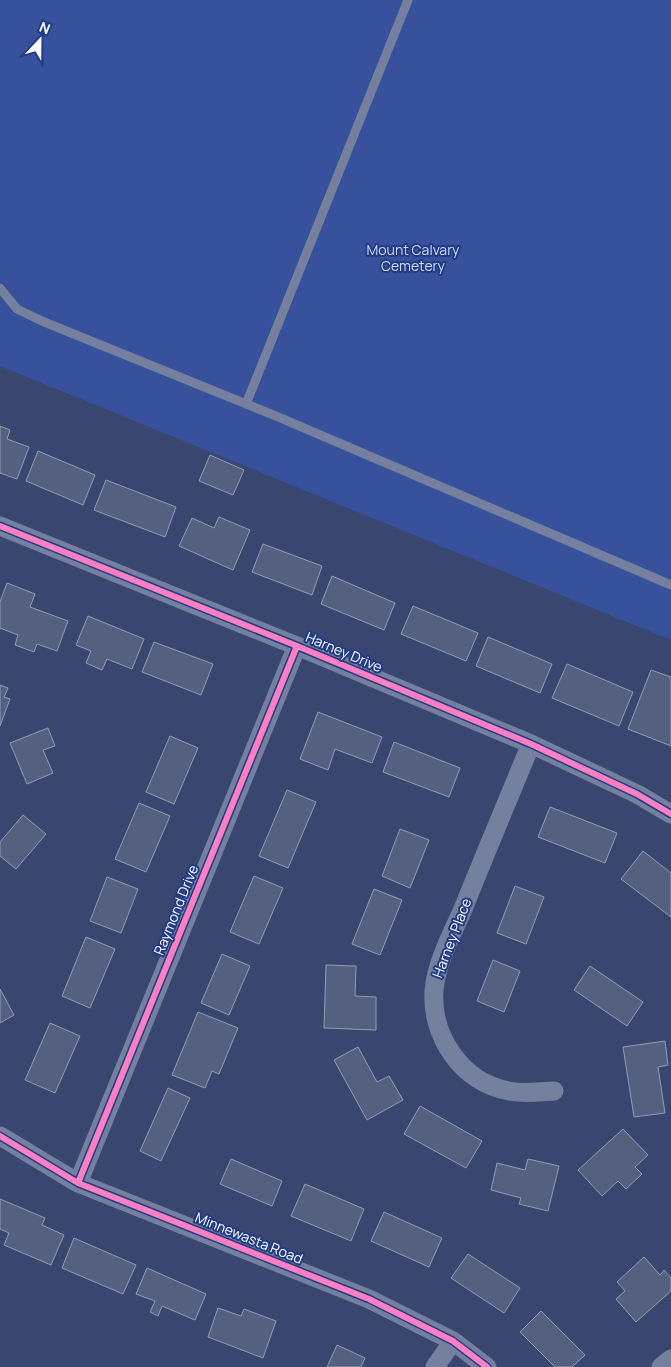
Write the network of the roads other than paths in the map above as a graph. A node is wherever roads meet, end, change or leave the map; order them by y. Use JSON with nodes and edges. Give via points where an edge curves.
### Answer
{"nodes":[{"id":1,"x":408,"y":0,"type":"edge"},
{"id":2,"x":0,"y":288,"type":"edge"},
{"id":3,"x":246,"y":404,"type":"junction"},
{"id":4,"x":0,"y":526,"type":"edge"},
{"id":5,"x":671,"y":585,"type":"edge"},
{"id":6,"x":297,"y":646,"type":"junction"},
{"id":7,"x":530,"y":744,"type":"junction"},
{"id":8,"x":671,"y":814,"type":"edge"},
{"id":9,"x":554,"y":1091,"type":"dead end"},
{"id":10,"x":0,"y":1136,"type":"edge"},
{"id":11,"x":78,"y":1183,"type":"junction"},
{"id":12,"x":452,"y":1340,"type":"junction"},
{"id":13,"x":671,"y":1360,"type":"edge"},
{"id":14,"x":435,"y":1367,"type":"edge"},
{"id":15,"x":487,"y":1367,"type":"edge"},
{"id":16,"x":661,"y":1367,"type":"edge"}],
"edges":[{"from":1,"to":3,"type":"lane"},
{"from":2,"to":3,"type":"lane","via":[[17,309],[29,316]]},
{"from":3,"to":5,"type":"lane"},
{"from":4,"to":6,"type":"street","name":"Harney Drive"},
{"from":6,"to":7,"type":"street","name":"Harney Drive"},
{"from":6,"to":11,"type":"street","name":"Raymond Drive"},
{"from":7,"to":8,"type":"street","name":"Harney Drive","via":[[637,794]]},
{"from":7,"to":9,"type":"street","name":"Harney Place","via":[[447,947],[434,989],[434,1009],[443,1040],[466,1070],[507,1091]]},
{"from":10,"to":11,"type":"street","name":"Minnewasta Road"},
{"from":11,"to":12,"type":"street","name":"Minnewasta Road","via":[[369,1299]]},
{"from":12,"to":14,"type":"street"},
{"from":12,"to":15,"type":"street","name":"Minnewasta Road"},
{"from":13,"to":16,"type":"street"}]}
